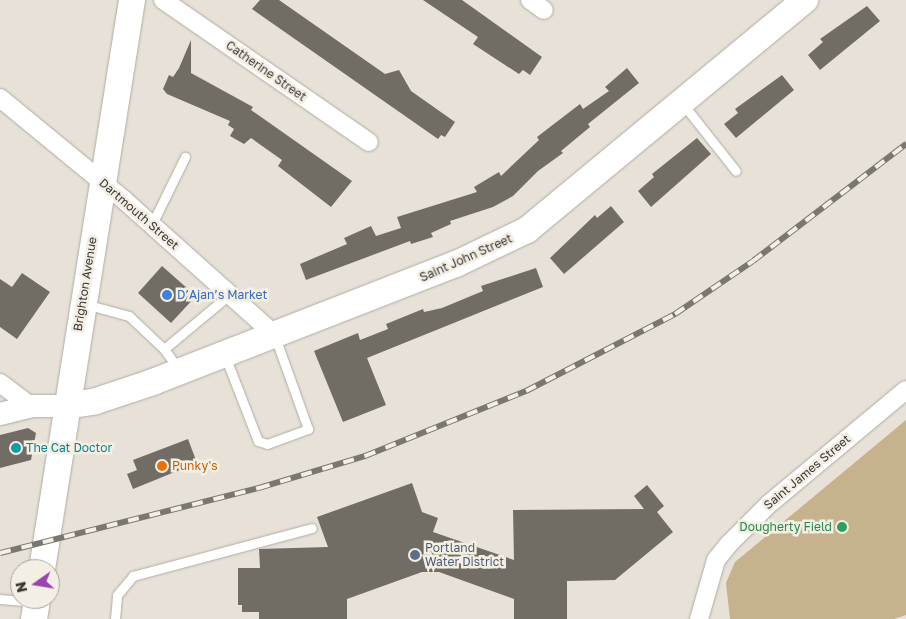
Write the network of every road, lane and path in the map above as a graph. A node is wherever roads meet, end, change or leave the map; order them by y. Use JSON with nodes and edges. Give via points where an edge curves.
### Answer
{"nodes":[{"id":1,"x":132,"y":0,"type":"edge"},
{"id":2,"x":164,"y":0,"type":"edge"},
{"id":3,"x":805,"y":0,"type":"edge"},
{"id":4,"x":0,"y":98,"type":"edge"},
{"id":5,"x":681,"y":102,"type":"junction"},
{"id":6,"x":369,"y":142,"type":"dead end"},
{"id":7,"x":185,"y":157,"type":"dead end"},
{"id":8,"x":736,"y":171,"type":"dead end"},
{"id":9,"x":102,"y":182,"type":"junction"},
{"id":10,"x":152,"y":224,"type":"junction"},
{"id":11,"x":230,"y":294,"type":"junction"},
{"id":12,"x":82,"y":304,"type":"junction"},
{"id":13,"x":274,"y":334,"type":"junction"},
{"id":14,"x":164,"y":349,"type":"junction"},
{"id":15,"x":224,"y":354,"type":"junction"},
{"id":16,"x":179,"y":372,"type":"junction"},
{"id":17,"x":0,"y":382,"type":"edge"},
{"id":18,"x":906,"y":390,"type":"edge"},
{"id":19,"x":31,"y":406,"type":"junction"},
{"id":20,"x":66,"y":406,"type":"junction"},
{"id":21,"x":0,"y":414,"type":"edge"},
{"id":22,"x":312,"y":528,"type":"dead end"},
{"id":23,"x":43,"y":559,"type":"edge"},
{"id":24,"x":116,"y":619,"type":"edge"},
{"id":25,"x":699,"y":619,"type":"edge"}],
"edges":[{"from":1,"to":9,"type":"main road","name":"Brighton Avenue"},
{"from":2,"to":6,"type":"street","name":"Catherine Street"},
{"from":3,"to":5,"type":"main road","name":"Saint John Street"},
{"from":4,"to":9,"type":"street","name":"Dartmouth Street"},
{"from":5,"to":8,"type":"lane"},
{"from":5,"to":13,"type":"main road","name":"Saint John Street","via":[[527,230],[456,264]]},
{"from":7,"to":10,"type":"lane"},
{"from":9,"to":10,"type":"street","name":"Dartmouth Street"},
{"from":9,"to":12,"type":"main road","name":"Brighton Avenue"},
{"from":10,"to":11,"type":"street","name":"Dartmouth Street"},
{"from":11,"to":13,"type":"street","name":"Dartmouth Street"},
{"from":11,"to":14,"type":"lane"},
{"from":12,"to":14,"type":"lane","via":[[129,316]]},
{"from":12,"to":20,"type":"main road","name":"Brighton Avenue"},
{"from":13,"to":15,"type":"main road","name":"Saint John Street"},
{"from":13,"to":15,"type":"lane","via":[[308,429],[266,444],[258,441]]},
{"from":14,"to":16,"type":"lane"},
{"from":15,"to":16,"type":"main road","name":"Saint John Street"},
{"from":16,"to":20,"type":"main road","name":"Saint John Street","via":[[119,394]]},
{"from":17,"to":19,"type":"street"},
{"from":18,"to":25,"type":"street","name":"Saint James Street","via":[[769,504],[729,544],[716,560]]},
{"from":19,"to":20,"type":"street"},
{"from":19,"to":21,"type":"street"},
{"from":20,"to":23,"type":"main road","name":"Brighton Avenue"},
{"from":22,"to":24,"type":"lane","via":[[133,576],[116,595]]}]}
